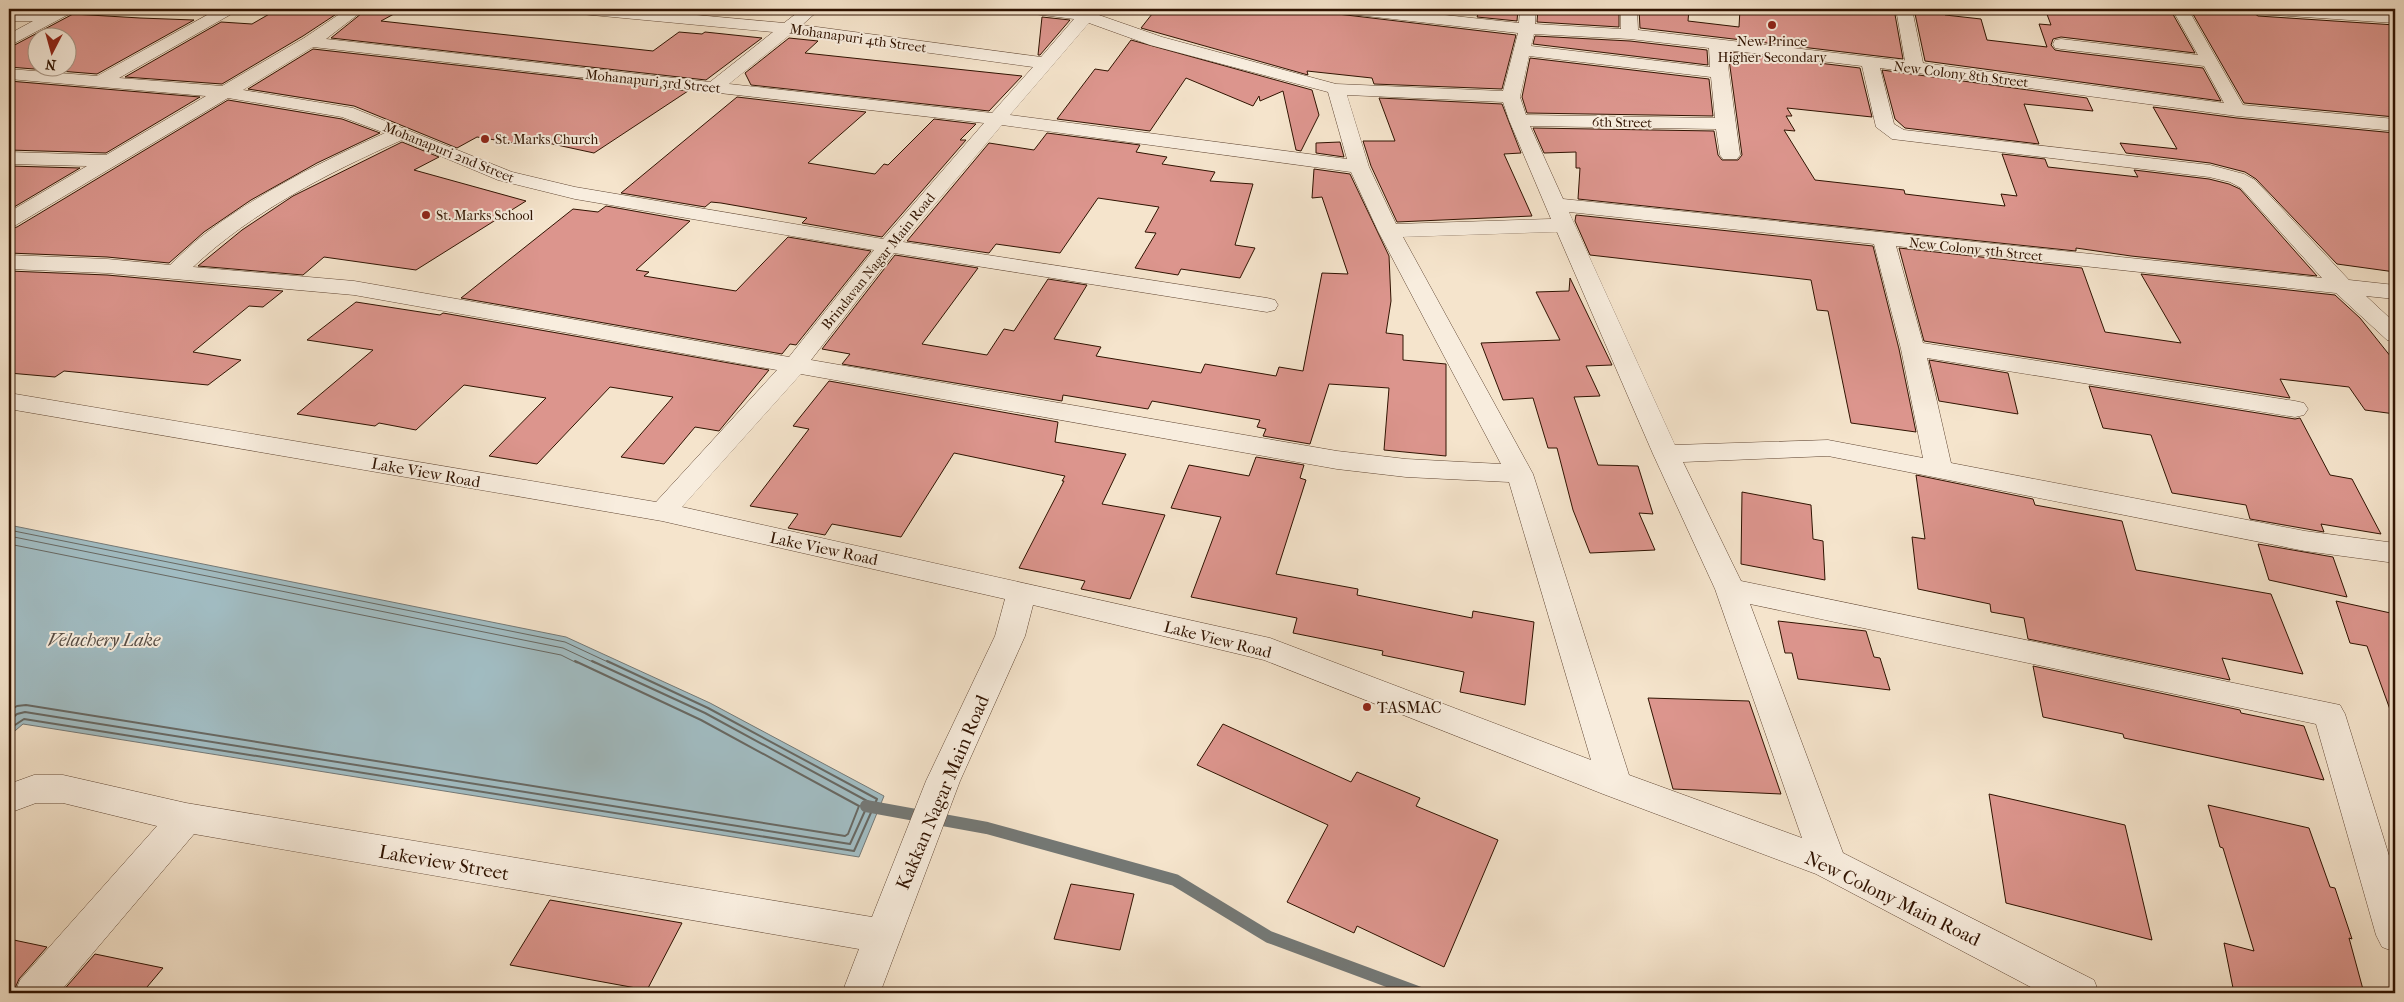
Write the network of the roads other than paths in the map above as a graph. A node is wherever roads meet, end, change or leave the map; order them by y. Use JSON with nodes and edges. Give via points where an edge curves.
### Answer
{"nodes":[{"id":1,"x":229,"y":9,"type":"edge"},
{"id":2,"x":357,"y":9,"type":"edge"},
{"id":3,"x":581,"y":9,"type":"edge"},
{"id":4,"x":812,"y":9,"type":"edge"},
{"id":5,"x":1034,"y":9,"type":"edge"},
{"id":6,"x":1348,"y":9,"type":"edge"},
{"id":7,"x":1628,"y":9,"type":"edge"},
{"id":8,"x":1904,"y":9,"type":"edge"},
{"id":9,"x":2180,"y":9,"type":"edge"},
{"id":10,"x":2258,"y":9,"type":"edge"},
{"id":11,"x":2389,"y":9,"type":"edge"},
{"id":12,"x":61,"y":12,"type":"edge"},
{"id":13,"x":1089,"y":12,"type":"edge"},
{"id":14,"x":2395,"y":14,"type":"edge"},
{"id":15,"x":9,"y":16,"type":"edge"},
{"id":16,"x":2395,"y":18,"type":"edge"},
{"id":17,"x":787,"y":28,"type":"junction"},
{"id":18,"x":1526,"y":29,"type":"edge"},
{"id":19,"x":1630,"y":34,"type":"junction"},
{"id":20,"x":9,"y":41,"type":"edge"},
{"id":21,"x":310,"y":42,"type":"junction"},
{"id":22,"x":2061,"y":44,"type":"dead end"},
{"id":23,"x":1717,"y":45,"type":"junction"},
{"id":24,"x":2210,"y":62,"type":"junction"},
{"id":25,"x":1045,"y":63,"type":"junction"},
{"id":26,"x":1870,"y":63,"type":"junction"},
{"id":27,"x":1915,"y":69,"type":"junction"},
{"id":28,"x":1720,"y":73,"type":"junction"},
{"id":29,"x":9,"y":74,"type":"edge"},
{"id":30,"x":101,"y":81,"type":"junction"},
{"id":31,"x":714,"y":87,"type":"junction"},
{"id":32,"x":1336,"y":90,"type":"junction"},
{"id":33,"x":224,"y":92,"type":"junction"},
{"id":34,"x":1515,"y":109,"type":"junction"},
{"id":35,"x":2237,"y":110,"type":"junction"},
{"id":36,"x":996,"y":119,"type":"junction"},
{"id":37,"x":1725,"y":124,"type":"junction"},
{"id":38,"x":2395,"y":125,"type":"edge"},
{"id":39,"x":402,"y":133,"type":"junction"},
{"id":40,"x":1730,"y":155,"type":"dead end"},
{"id":41,"x":9,"y":158,"type":"edge"},
{"id":42,"x":107,"y":161,"type":"junction"},
{"id":43,"x":1359,"y":167,"type":"junction"},
{"id":44,"x":1560,"y":214,"type":"junction"},
{"id":45,"x":9,"y":221,"type":"edge"},
{"id":46,"x":1389,"y":231,"type":"junction"},
{"id":47,"x":1883,"y":239,"type":"junction"},
{"id":48,"x":888,"y":246,"type":"junction"},
{"id":49,"x":9,"y":262,"type":"edge"},
{"id":50,"x":175,"y":272,"type":"junction"},
{"id":51,"x":2342,"y":286,"type":"junction"},
{"id":52,"x":2395,"y":292,"type":"edge"},
{"id":53,"x":1268,"y":304,"type":"dead end"},
{"id":54,"x":2395,"y":335,"type":"edge"},
{"id":55,"x":1913,"y":349,"type":"junction"},
{"id":56,"x":796,"y":364,"type":"junction"},
{"id":57,"x":9,"y":401,"type":"edge"},
{"id":58,"x":2294,"y":409,"type":"dead end"},
{"id":59,"x":1666,"y":454,"type":"junction"},
{"id":60,"x":1939,"y":469,"type":"junction"},
{"id":61,"x":1520,"y":474,"type":"junction"},
{"id":62,"x":662,"y":512,"type":"junction"},
{"id":63,"x":2395,"y":553,"type":"edge"},
{"id":64,"x":1730,"y":589,"type":"junction"},
{"id":65,"x":1022,"y":592,"type":"junction"},
{"id":66,"x":1616,"y":784,"type":"junction"},
{"id":67,"x":9,"y":799,"type":"edge"},
{"id":68,"x":186,"y":818,"type":"junction"},
{"id":69,"x":1829,"y":863,"type":"junction"},
{"id":70,"x":2395,"y":935,"type":"edge"},
{"id":71,"x":883,"y":936,"type":"junction"},
{"id":72,"x":34,"y":993,"type":"edge"},
{"id":73,"x":861,"y":993,"type":"edge"},
{"id":74,"x":2080,"y":993,"type":"edge"}],
"edges":[{"from":1,"to":30,"type":"street"},
{"from":2,"to":21,"type":"street"},
{"from":3,"to":17,"type":"street","name":"Mohanapuri 4th Street"},
{"from":4,"to":17,"type":"street"},
{"from":5,"to":13,"type":"street","name":"6th Street"},
{"from":6,"to":18,"type":"street"},
{"from":7,"to":19,"type":"street"},
{"from":8,"to":27,"type":"street"},
{"from":9,"to":24,"type":"street"},
{"from":10,"to":16,"type":"street"},
{"from":11,"to":14,"type":"street"},
{"from":12,"to":15,"type":"street"},
{"from":12,"to":20,"type":"street"},
{"from":13,"to":25,"type":"street","name":"Brindavan Nagar Main Road"},
{"from":13,"to":32,"type":"street","name":"6th Street","via":[[1156,40]]},
{"from":17,"to":25,"type":"street","name":"Mohanapuri 4th Street"},
{"from":17,"to":31,"type":"street"},
{"from":18,"to":19,"type":"street","name":"New Colony 8th Street"},
{"from":18,"to":28,"type":"street"},
{"from":18,"to":34,"type":"street"},
{"from":19,"to":23,"type":"street","name":"New Colony 8th Street"},
{"from":21,"to":31,"type":"street","name":"Mohanapuri 3rd Street"},
{"from":21,"to":33,"type":"street"},
{"from":22,"to":24,"type":"street"},
{"from":23,"to":26,"type":"street","name":"New Colony 8th Street"},
{"from":23,"to":28,"type":"street"},
{"from":24,"to":35,"type":"street"},
{"from":25,"to":36,"type":"street","name":"Brindavan Nagar Main Road"},
{"from":26,"to":27,"type":"street","name":"New Colony 8th Street"},
{"from":26,"to":51,"type":"street","via":[[1885,126],[1899,134],[2210,171],[2244,181]]},
{"from":27,"to":35,"type":"street","name":"New Colony 8th Street"},
{"from":28,"to":37,"type":"street"},
{"from":29,"to":30,"type":"street","name":"Mohanapuri 2nd Street"},
{"from":30,"to":33,"type":"street","name":"Mohanapuri 2nd Street"},
{"from":31,"to":36,"type":"street","name":"Mohanapuri 3rd Street"},
{"from":32,"to":34,"type":"street","name":"6th Street"},
{"from":32,"to":43,"type":"street"},
{"from":33,"to":39,"type":"street","name":"Mohanapuri 2nd Street","via":[[346,112]]},
{"from":33,"to":42,"type":"street"},
{"from":34,"to":37,"type":"street","name":"6th Street"},
{"from":34,"to":44,"type":"street"},
{"from":35,"to":38,"type":"street","name":"New Colony 8th Street"},
{"from":36,"to":43,"type":"street","name":"Mohanapuri 3rd Street"},
{"from":36,"to":48,"type":"street","name":"Brindavan Nagar Main Road"},
{"from":37,"to":40,"type":"street"},
{"from":39,"to":48,"type":"street","name":"Mohanapuri 2nd Street","via":[[504,176],[575,193]]},
{"from":39,"to":50,"type":"street","via":[[341,160],[271,200],[217,235]]},
{"from":41,"to":42,"type":"street"},
{"from":42,"to":45,"type":"street"},
{"from":43,"to":46,"type":"street"},
{"from":44,"to":46,"type":"street","name":"New Colony 5th Street"},
{"from":44,"to":47,"type":"street","name":"New Colony 5th Street"},
{"from":44,"to":59,"type":"street"},
{"from":46,"to":61,"type":"street"},
{"from":47,"to":51,"type":"street","name":"New Colony 5th Street"},
{"from":47,"to":55,"type":"street"},
{"from":48,"to":53,"type":"street","name":"Mohanapuri 2nd Street"},
{"from":48,"to":56,"type":"street","name":"Brindavan Nagar Main Road"},
{"from":49,"to":50,"type":"street"},
{"from":50,"to":56,"type":"street","via":[[354,288]]},
{"from":51,"to":52,"type":"street","name":"New Colony 5th Street"},
{"from":51,"to":54,"type":"street"},
{"from":55,"to":58,"type":"street"},
{"from":55,"to":60,"type":"street"},
{"from":56,"to":61,"type":"street","via":[[1337,460],[1406,468]]},
{"from":56,"to":62,"type":"street","name":"Brindavan Nagar Main Road"},
{"from":57,"to":62,"type":"street","name":"Lake View Road"},
{"from":59,"to":60,"type":"street","via":[[1828,448]]},
{"from":59,"to":64,"type":"street"},
{"from":60,"to":63,"type":"street","via":[[2306,541]]},
{"from":61,"to":66,"type":"street"},
{"from":62,"to":65,"type":"street","name":"Lake View Road"},
{"from":64,"to":69,"type":"street"},
{"from":64,"to":70,"type":"street","via":[[2329,714]]},
{"from":65,"to":66,"type":"street","name":"Lake View Road","via":[[1270,650]]},
{"from":65,"to":71,"type":"street","name":"Kakkan Nagar Main Road","via":[[1010,636],[943,781]]},
{"from":66,"to":69,"type":"street","name":"New Colony Main Road"},
{"from":67,"to":68,"type":"street","name":"Lakeview Street","via":[[34,789],[63,789]]},
{"from":68,"to":71,"type":"street","name":"Lakeview Street"},
{"from":68,"to":72,"type":"street"},
{"from":69,"to":74,"type":"street","name":"New Colony Main Road"},
{"from":71,"to":73,"type":"street","name":"Kakkan Nagar Main Road"}]}
